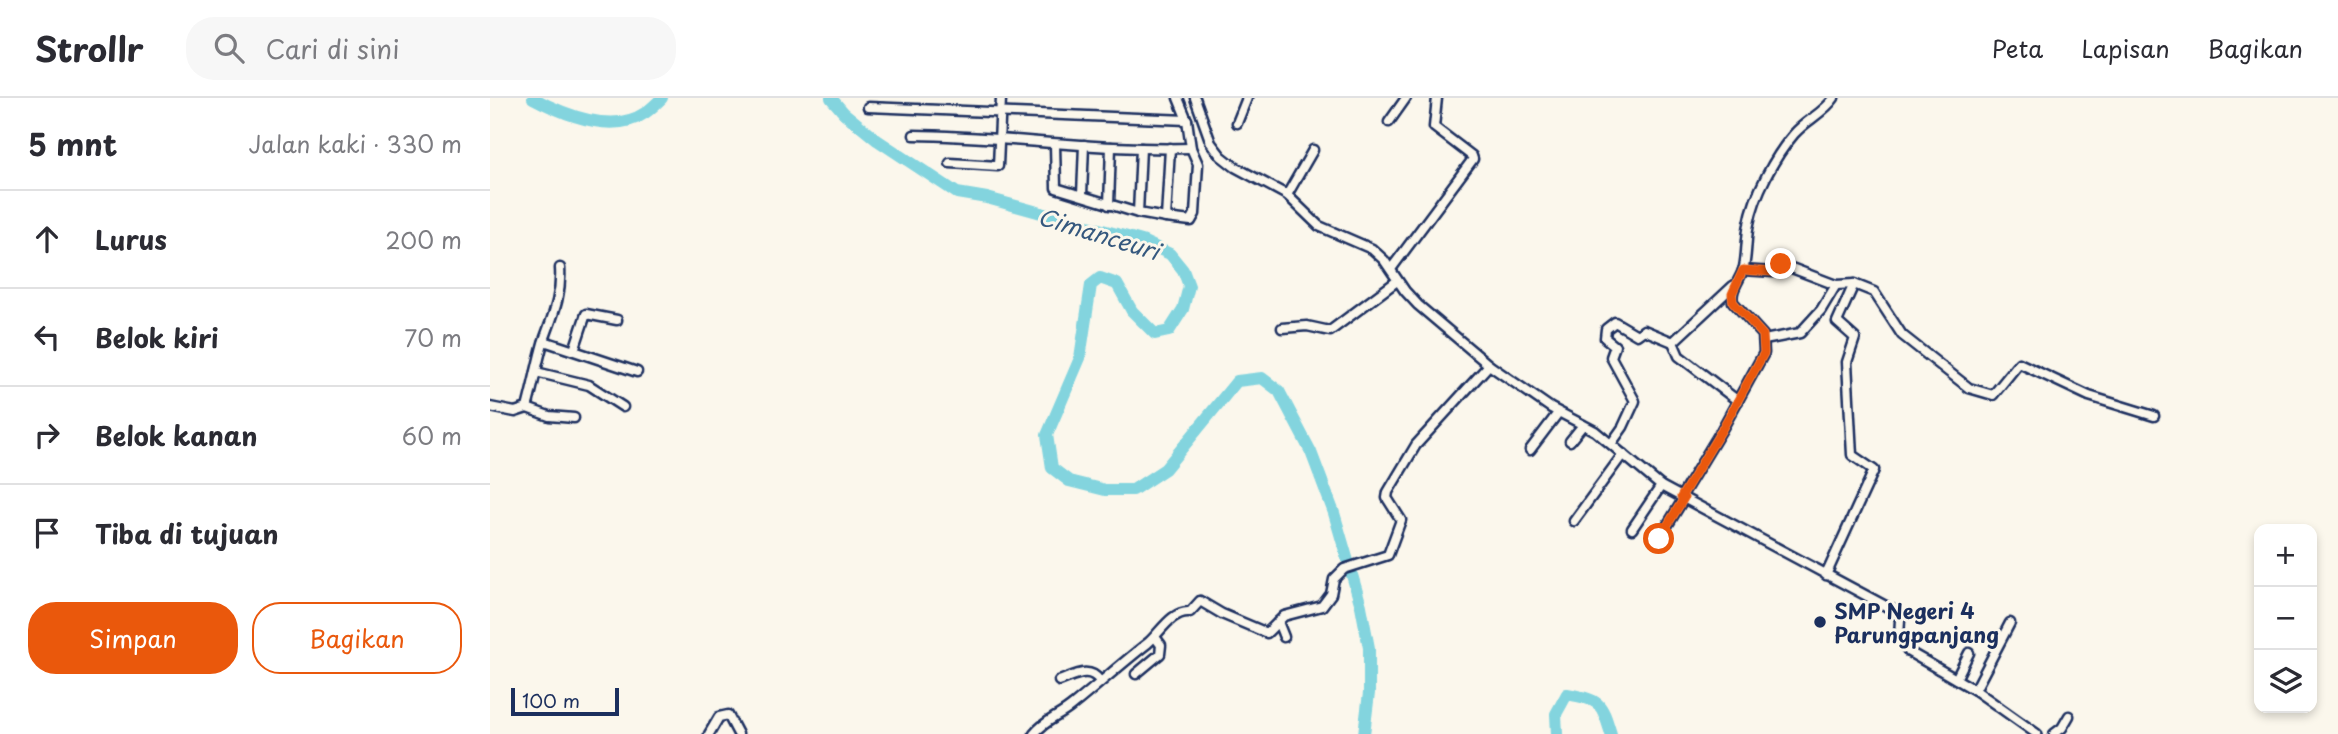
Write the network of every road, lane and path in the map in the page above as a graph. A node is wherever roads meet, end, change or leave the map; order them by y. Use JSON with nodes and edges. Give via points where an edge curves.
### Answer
{"nodes":[{"id":1,"x":1001,"y":98,"type":"edge"},
{"id":2,"x":1178,"y":98,"type":"edge"},
{"id":3,"x":1195,"y":98,"type":"edge"},
{"id":4,"x":1247,"y":98,"type":"edge"},
{"id":5,"x":1406,"y":98,"type":"edge"},
{"id":6,"x":1437,"y":98,"type":"edge"},
{"id":7,"x":1834,"y":98,"type":"edge"},
{"id":8,"x":868,"y":107,"type":"dead end"},
{"id":9,"x":1001,"y":113,"type":"junction"},
{"id":10,"x":1187,"y":120,"type":"junction"},
{"id":11,"x":1390,"y":122,"type":"dead end"},
{"id":12,"x":1237,"y":123,"type":"dead end"},
{"id":13,"x":914,"y":135,"type":"dead end"},
{"id":14,"x":1001,"y":141,"type":"junction"},
{"id":15,"x":1055,"y":144,"type":"junction"},
{"id":16,"x":1084,"y":145,"type":"junction"},
{"id":17,"x":1111,"y":147,"type":"junction"},
{"id":18,"x":1141,"y":148,"type":"junction"},
{"id":19,"x":1170,"y":148,"type":"junction"},
{"id":20,"x":1191,"y":148,"type":"junction"},
{"id":21,"x":1312,"y":150,"type":"dead end"},
{"id":22,"x":950,"y":163,"type":"dead end"},
{"id":23,"x":1082,"y":195,"type":"junction"},
{"id":24,"x":1287,"y":195,"type":"junction"},
{"id":25,"x":1110,"y":205,"type":"junction"},
{"id":26,"x":1138,"y":213,"type":"junction"},
{"id":27,"x":1166,"y":218,"type":"junction"},
{"id":28,"x":560,"y":268,"type":"dead end"},
{"id":29,"x":1391,"y":270,"type":"junction"},
{"id":30,"x":1743,"y":270,"type":"junction"},
{"id":31,"x":1397,"y":281,"type":"junction"},
{"id":32,"x":1738,"y":283,"type":"junction"},
{"id":33,"x":1854,"y":284,"type":"junction"},
{"id":34,"x":1836,"y":285,"type":"junction"},
{"id":35,"x":617,"y":320,"type":"dead end"},
{"id":36,"x":1282,"y":328,"type":"dead end"},
{"id":37,"x":1764,"y":340,"type":"junction"},
{"id":38,"x":544,"y":341,"type":"junction"},
{"id":39,"x":1673,"y":342,"type":"junction"},
{"id":40,"x":574,"y":350,"type":"junction"},
{"id":41,"x":1489,"y":365,"type":"junction"},
{"id":42,"x":536,"y":372,"type":"junction"},
{"id":43,"x":637,"y":372,"type":"dead end"},
{"id":44,"x":1738,"y":401,"type":"junction"},
{"id":45,"x":490,"y":407,"type":"edge"},
{"id":46,"x":623,"y":407,"type":"dead end"},
{"id":47,"x":527,"y":408,"type":"junction"},
{"id":48,"x":1558,"y":413,"type":"junction"},
{"id":49,"x":2154,"y":416,"type":"dead end"},
{"id":50,"x":574,"y":418,"type":"dead end"},
{"id":51,"x":1583,"y":425,"type":"junction"},
{"id":52,"x":1570,"y":441,"type":"dead end"},
{"id":53,"x":1611,"y":444,"type":"junction"},
{"id":54,"x":1530,"y":450,"type":"dead end"},
{"id":55,"x":1623,"y":454,"type":"junction"},
{"id":56,"x":1661,"y":486,"type":"junction"},
{"id":57,"x":1682,"y":498,"type":"junction"},
{"id":58,"x":1574,"y":521,"type":"dead end"},
{"id":59,"x":1632,"y":529,"type":"dead end"},
{"id":60,"x":1659,"y":539,"type":"dead end"},
{"id":61,"x":1826,"y":575,"type":"junction"},
{"id":62,"x":1278,"y":622,"type":"junction"},
{"id":63,"x":2010,"y":623,"type":"dead end"},
{"id":64,"x":1155,"y":636,"type":"junction"},
{"id":65,"x":1284,"y":637,"type":"dead end"},
{"id":66,"x":1969,"y":653,"type":"dead end"},
{"id":67,"x":1136,"y":674,"type":"dead end"},
{"id":68,"x":1956,"y":679,"type":"junction"},
{"id":69,"x":1059,"y":681,"type":"dead end"},
{"id":70,"x":1100,"y":681,"type":"junction"},
{"id":71,"x":1975,"y":690,"type":"junction"},
{"id":72,"x":2069,"y":716,"type":"dead end"},
{"id":73,"x":709,"y":734,"type":"edge"},
{"id":74,"x":738,"y":734,"type":"edge"},
{"id":75,"x":1034,"y":734,"type":"edge"},
{"id":76,"x":2037,"y":734,"type":"edge"},
{"id":77,"x":2054,"y":734,"type":"edge"}],
"edges":[{"from":1,"to":9,"type":"street"},
{"from":2,"to":10,"type":"street"},
{"from":3,"to":24,"type":"street","via":[[1211,143],[1221,156]]},
{"from":4,"to":12,"type":"street"},
{"from":5,"to":11,"type":"street"},
{"from":6,"to":29,"type":"street","via":[[1434,127],[1473,159]]},
{"from":7,"to":30,"type":"street","via":[[1793,135],[1758,190],[1749,219]]},
{"from":8,"to":9,"type":"street"},
{"from":9,"to":10,"type":"street"},
{"from":9,"to":14,"type":"street"},
{"from":10,"to":20,"type":"street"},
{"from":13,"to":14,"type":"street"},
{"from":14,"to":15,"type":"street"},
{"from":14,"to":22,"type":"street","via":[[997,167]]},
{"from":15,"to":16,"type":"street"},
{"from":15,"to":23,"type":"street","via":[[1055,187]]},
{"from":16,"to":17,"type":"street"},
{"from":16,"to":23,"type":"street"},
{"from":17,"to":18,"type":"street"},
{"from":17,"to":25,"type":"street"},
{"from":18,"to":19,"type":"street"},
{"from":18,"to":26,"type":"street"},
{"from":19,"to":20,"type":"street"},
{"from":19,"to":27,"type":"street"},
{"from":20,"to":27,"type":"street","via":[[1198,164],[1194,219]]},
{"from":21,"to":24,"type":"street"},
{"from":23,"to":25,"type":"street"},
{"from":24,"to":29,"type":"street","via":[[1319,226],[1366,245]]},
{"from":25,"to":26,"type":"street"},
{"from":26,"to":27,"type":"street"},
{"from":28,"to":38,"type":"street","via":[[559,300]]},
{"from":29,"to":31,"type":"street"},
{"from":30,"to":32,"type":"street"},
{"from":30,"to":34,"type":"street","via":[[1773,272],[1781,264]]},
{"from":31,"to":36,"type":"street","via":[[1334,330]]},
{"from":31,"to":41,"type":"street","via":[[1418,305]]},
{"from":32,"to":37,"type":"street","via":[[1733,302]]},
{"from":32,"to":39,"type":"street"},
{"from":33,"to":34,"type":"street"},
{"from":33,"to":49,"type":"street","via":[[1874,292],[1902,335],[1969,388],[1993,395],[2019,363],[2089,396]]},
{"from":33,"to":61,"type":"street","via":[[1837,322],[1855,338],[1847,362],[1852,455],[1874,470]]},
{"from":34,"to":37,"type":"street","via":[[1800,333]]},
{"from":35,"to":40,"type":"street","via":[[586,314]]},
{"from":37,"to":44,"type":"street","via":[[1764,353]]},
{"from":38,"to":40,"type":"street"},
{"from":38,"to":42,"type":"street"},
{"from":39,"to":44,"type":"street","via":[[1679,356]]},
{"from":39,"to":53,"type":"street","via":[[1644,330],[1637,335],[1615,322],[1606,329],[1605,338],[1615,346],[1611,357],[1635,401]]},
{"from":40,"to":43,"type":"street"},
{"from":41,"to":48,"type":"street"},
{"from":41,"to":62,"type":"street","via":[[1416,445],[1388,492],[1401,520],[1390,552],[1344,569],[1322,606],[1284,615]]},
{"from":42,"to":46,"type":"street","via":[[589,385]]},
{"from":42,"to":47,"type":"street"},
{"from":44,"to":57,"type":"street"},
{"from":45,"to":47,"type":"street","via":[[515,412]]},
{"from":47,"to":50,"type":"street"},
{"from":48,"to":51,"type":"street"},
{"from":48,"to":54,"type":"street"},
{"from":51,"to":52,"type":"street"},
{"from":51,"to":53,"type":"street"},
{"from":53,"to":55,"type":"street"},
{"from":55,"to":56,"type":"street"},
{"from":55,"to":58,"type":"street"},
{"from":56,"to":57,"type":"street"},
{"from":56,"to":59,"type":"street"},
{"from":57,"to":60,"type":"street"},
{"from":57,"to":61,"type":"street"},
{"from":61,"to":68,"type":"street","via":[[1895,611],[1902,645]]},
{"from":62,"to":64,"type":"street","via":[[1265,633],[1201,601],[1191,611],[1175,615]]},
{"from":62,"to":65,"type":"street"},
{"from":63,"to":71,"type":"street"},
{"from":64,"to":67,"type":"street","via":[[1160,654]]},
{"from":64,"to":70,"type":"street"},
{"from":66,"to":68,"type":"street"},
{"from":68,"to":71,"type":"street"},
{"from":69,"to":70,"type":"street","via":[[1089,672]]},
{"from":70,"to":75,"type":"street"},
{"from":71,"to":76,"type":"street"},
{"from":72,"to":77,"type":"street"},
{"from":73,"to":74,"type":"street","via":[[719,717],[728,715]]}]}
